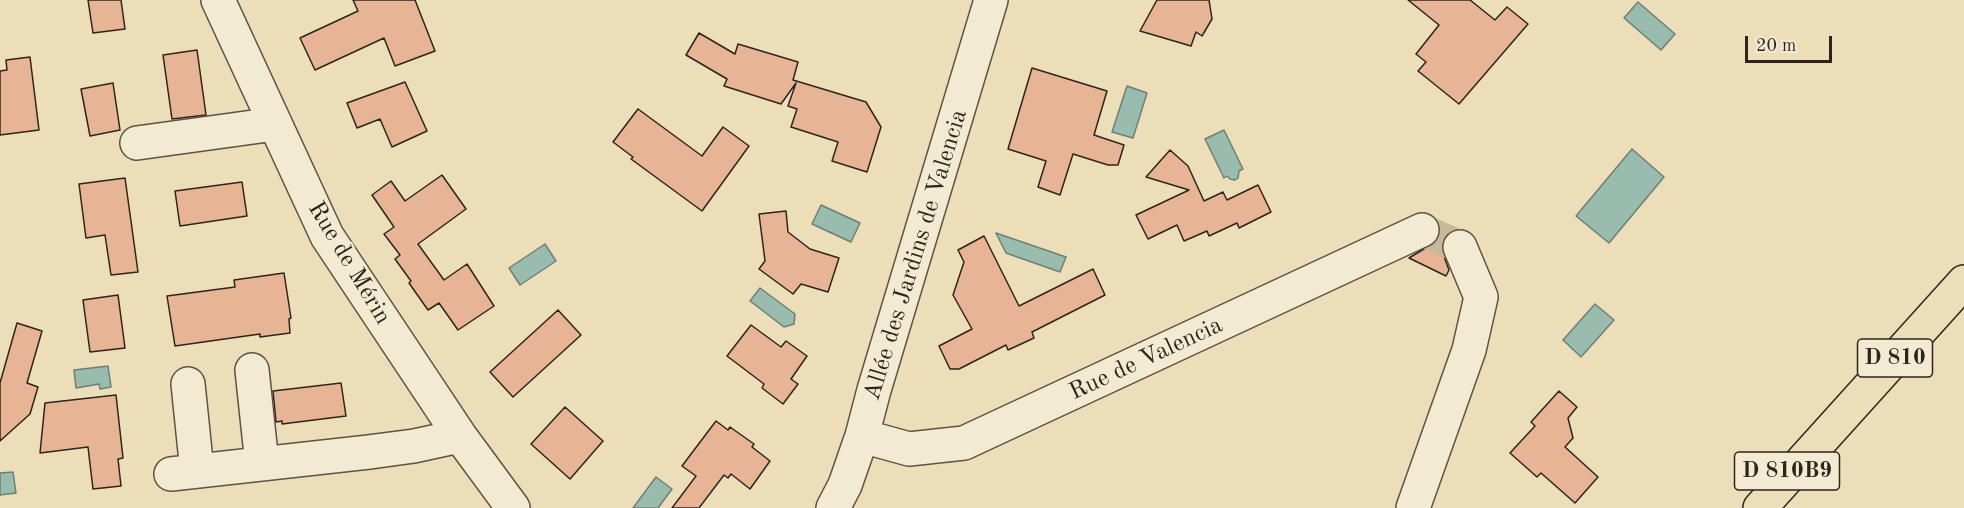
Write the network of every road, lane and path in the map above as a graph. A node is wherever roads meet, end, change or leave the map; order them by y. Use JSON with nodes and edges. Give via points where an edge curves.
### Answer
{"nodes":[{"id":1,"x":218,"y":0,"type":"edge"},
{"id":2,"x":991,"y":0,"type":"edge"},
{"id":3,"x":275,"y":124,"type":"junction"},
{"id":4,"x":137,"y":143,"type":"dead end"},
{"id":5,"x":1422,"y":230,"type":"dead end"},
{"id":6,"x":1460,"y":247,"type":"tunnel mouth"},
{"id":7,"x":1964,"y":282,"type":"edge"},
{"id":8,"x":252,"y":370,"type":"dead end"},
{"id":9,"x":188,"y":384,"type":"dead end"},
{"id":10,"x":1825,"y":434,"type":"junction"},
{"id":11,"x":460,"y":436,"type":"junction"},
{"id":12,"x":862,"y":436,"type":"junction"},
{"id":13,"x":262,"y":464,"type":"junction"},
{"id":14,"x":513,"y":508,"type":"edge"},
{"id":15,"x":833,"y":508,"type":"edge"},
{"id":16,"x":1413,"y":508,"type":"edge"},
{"id":17,"x":1748,"y":508,"type":"edge"},
{"id":18,"x":1761,"y":508,"type":"edge"}],
"edges":[{"from":1,"to":3,"type":"street","name":"Rue de Mérin"},
{"from":2,"to":12,"type":"street","name":"Allée des Jardins de Valencia"},
{"from":3,"to":4,"type":"street"},
{"from":3,"to":11,"type":"street","name":"Rue de Mérin","via":[[327,236]]},
{"from":5,"to":12,"type":"street","name":"Rue de Valencia","via":[[964,443],[909,449]]},
{"from":6,"to":16,"type":"street","via":[[1481,297],[1469,350]]},
{"from":7,"to":10,"type":"main road","number":"D 810"},
{"from":8,"to":13,"type":"street"},
{"from":9,"to":13,"type":"street","via":[[184,473]]},
{"from":10,"to":17,"type":"main road","number":"D 810B9"},
{"from":10,"to":18,"type":"main road","number":"D 810"},
{"from":11,"to":13,"type":"street","via":[[403,448]]},
{"from":11,"to":14,"type":"street","name":"Rue de Mérin"},
{"from":12,"to":15,"type":"street","name":"Allée des Jardins de Valencia"}]}
